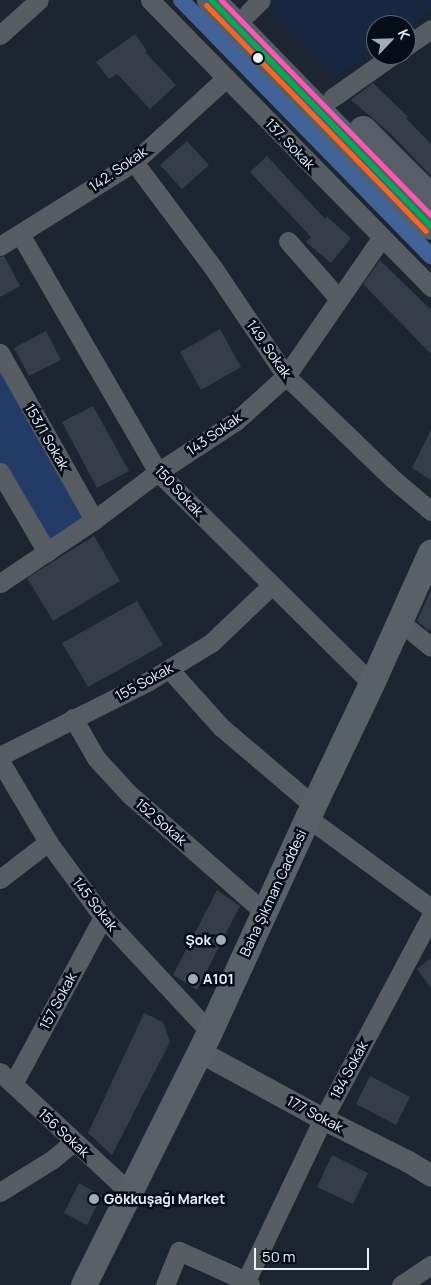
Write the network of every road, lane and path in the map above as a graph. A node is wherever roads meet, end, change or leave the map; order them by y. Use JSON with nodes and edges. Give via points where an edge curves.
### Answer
{"nodes":[{"id":1,"x":39,"y":0,"type":"edge"},
{"id":2,"x":150,"y":0,"type":"edge"},
{"id":3,"x":211,"y":0,"type":"edge"},
{"id":4,"x":248,"y":4,"type":"edge"},
{"id":5,"x":431,"y":29,"type":"edge"},
{"id":6,"x":0,"y":35,"type":"edge"},
{"id":7,"x":416,"y":39,"type":"edge"},
{"id":8,"x":379,"y":65,"type":"edge"},
{"id":9,"x":226,"y":78,"type":"junction"},
{"id":10,"x":332,"y":98,"type":"junction"},
{"id":11,"x":134,"y":162,"type":"junction"},
{"id":12,"x":431,"y":198,"type":"edge"},
{"id":13,"x":431,"y":226,"type":"edge"},
{"id":14,"x":20,"y":234,"type":"junction"},
{"id":15,"x":382,"y":237,"type":"junction"},
{"id":16,"x":288,"y":241,"type":"dead end"},
{"id":17,"x":0,"y":246,"type":"edge"},
{"id":18,"x":431,"y":287,"type":"edge"},
{"id":19,"x":339,"y":298,"type":"junction"},
{"id":20,"x":0,"y":353,"type":"edge"},
{"id":21,"x":286,"y":376,"type":"junction"},
{"id":22,"x":0,"y":472,"type":"edge"},
{"id":23,"x":158,"y":472,"type":"junction"},
{"id":24,"x":431,"y":511,"type":"edge"},
{"id":25,"x":94,"y":520,"type":"junction"},
{"id":26,"x":47,"y":552,"type":"junction"},
{"id":27,"x":431,"y":553,"type":"edge"},
{"id":28,"x":0,"y":583,"type":"edge"},
{"id":29,"x":272,"y":585,"type":"junction"},
{"id":30,"x":399,"y":622,"type":"junction"},
{"id":31,"x":431,"y":647,"type":"edge"},
{"id":32,"x":169,"y":669,"type":"junction"},
{"id":33,"x":372,"y":684,"type":"junction"},
{"id":34,"x":74,"y":718,"type":"junction"},
{"id":35,"x":0,"y":756,"type":"edge"},
{"id":36,"x":0,"y":761,"type":"edge"},
{"id":37,"x":311,"y":812,"type":"junction"},
{"id":38,"x":48,"y":842,"type":"junction"},
{"id":39,"x":0,"y":879,"type":"edge"},
{"id":40,"x":431,"y":908,"type":"edge"},
{"id":41,"x":264,"y":912,"type":"junction"},
{"id":42,"x":431,"y":916,"type":"edge"},
{"id":43,"x":103,"y":917,"type":"junction"},
{"id":44,"x":205,"y":1042,"type":"junction"},
{"id":45,"x":7,"y":1078,"type":"edge"},
{"id":46,"x":323,"y":1119,"type":"junction"},
{"id":47,"x":73,"y":1142,"type":"junction"},
{"id":48,"x":431,"y":1176,"type":"edge"},
{"id":49,"x":0,"y":1192,"type":"edge"},
{"id":50,"x":129,"y":1192,"type":"junction"},
{"id":51,"x":431,"y":1266,"type":"edge"},
{"id":52,"x":247,"y":1284,"type":"edge"},
{"id":53,"x":84,"y":1285,"type":"edge"},
{"id":54,"x":166,"y":1285,"type":"edge"},
{"id":55,"x":401,"y":1285,"type":"edge"}],
"edges":[{"from":1,"to":6,"type":"street"},
{"from":2,"to":9,"type":"street","name":"137. Sokak"},
{"from":3,"to":13,"type":"main road"},
{"from":4,"to":10,"type":"main road"},
{"from":5,"to":7,"type":"street"},
{"from":8,"to":10,"type":"street"},
{"from":9,"to":11,"type":"street","name":"142. Sokak"},
{"from":9,"to":15,"type":"street","name":"137. Sokak"},
{"from":10,"to":12,"type":"main road"},
{"from":11,"to":14,"type":"street","name":"142. Sokak"},
{"from":11,"to":21,"type":"street","name":"149. Sokak","via":[[214,269]]},
{"from":14,"to":17,"type":"street","name":"142. Sokak"},
{"from":14,"to":23,"type":"street","name":"150 Sokak"},
{"from":15,"to":18,"type":"street","name":"137. Sokak"},
{"from":15,"to":19,"type":"street","name":"143 Sokak"},
{"from":16,"to":19,"type":"street"},
{"from":19,"to":21,"type":"street","name":"143 Sokak"},
{"from":20,"to":25,"type":"street","name":"153/1 Sokak"},
{"from":21,"to":23,"type":"street","name":"143 Sokak","via":[[236,421]]},
{"from":21,"to":24,"type":"street","name":"149. Sokak","via":[[392,479]]},
{"from":22,"to":26,"type":"street"},
{"from":23,"to":25,"type":"street","name":"143 Sokak"},
{"from":23,"to":29,"type":"street","name":"150 Sokak"},
{"from":25,"to":26,"type":"street","name":"143 Sokak"},
{"from":26,"to":28,"type":"street","name":"143 Sokak"},
{"from":27,"to":30,"type":"main road","name":"Baha Şıkman Caddesi"},
{"from":29,"to":32,"type":"street","name":"155 Sokak","via":[[211,642]]},
{"from":29,"to":33,"type":"street","name":"150 Sokak"},
{"from":30,"to":31,"type":"street"},
{"from":30,"to":33,"type":"main road","name":"Baha Şıkman Caddesi"},
{"from":32,"to":34,"type":"street","name":"155 Sokak"},
{"from":32,"to":37,"type":"street","via":[[221,727]]},
{"from":33,"to":37,"type":"main road","name":"Baha Şıkman Caddesi"},
{"from":34,"to":35,"type":"street","name":"155 Sokak"},
{"from":34,"to":41,"type":"street","name":"152 Sokak","via":[[96,758],[129,794]]},
{"from":36,"to":38,"type":"street","name":"145 Sokak"},
{"from":37,"to":40,"type":"street"},
{"from":37,"to":41,"type":"main road","name":"Baha Şıkman Caddesi"},
{"from":38,"to":39,"type":"street"},
{"from":38,"to":43,"type":"street","name":"145 Sokak"},
{"from":41,"to":44,"type":"main road","name":"Baha Şıkman Caddesi"},
{"from":42,"to":46,"type":"street","name":"184 Sokak"},
{"from":43,"to":44,"type":"street","name":"145 Sokak"},
{"from":43,"to":45,"type":"street","name":"157 Sokak"},
{"from":44,"to":46,"type":"street","name":"177 Sokak"},
{"from":44,"to":50,"type":"main road","name":"Baha Şıkman Caddesi"},
{"from":45,"to":47,"type":"street","name":"156 Sokak"},
{"from":46,"to":48,"type":"street","name":"177 Sokak"},
{"from":46,"to":52,"type":"street","name":"184 Sokak"},
{"from":47,"to":49,"type":"street","via":[[53,1159]]},
{"from":47,"to":50,"type":"street","name":"156 Sokak"},
{"from":50,"to":53,"type":"main road","name":"Baha Şıkman Caddesi"},
{"from":51,"to":55,"type":"street"},
{"from":52,"to":54,"type":"street","via":[[179,1251]]}]}
